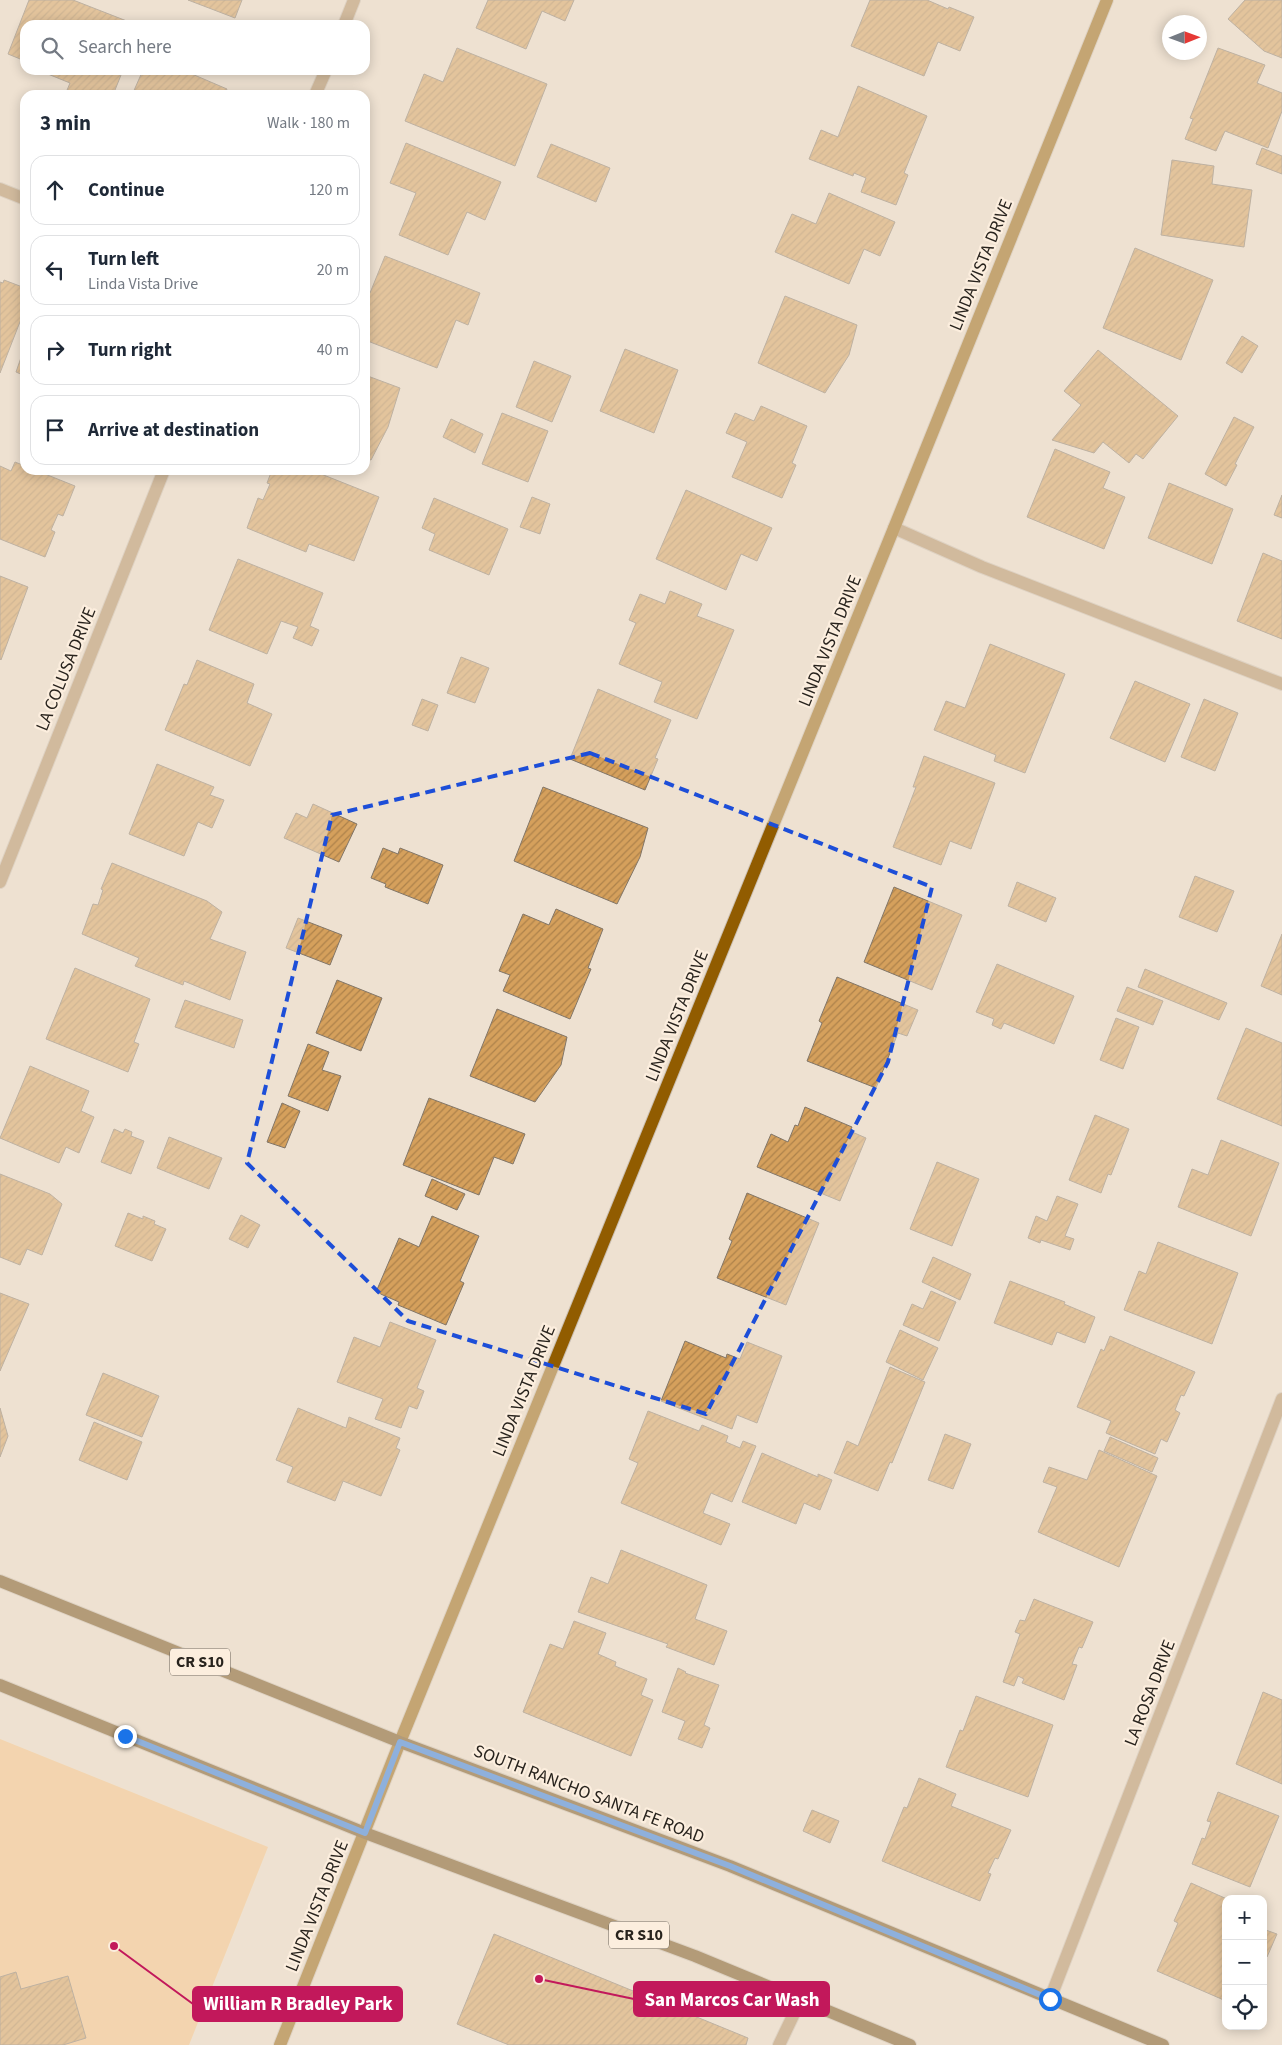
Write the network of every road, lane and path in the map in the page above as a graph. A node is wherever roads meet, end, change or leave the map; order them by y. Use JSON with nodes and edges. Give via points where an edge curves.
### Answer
{"nodes":[{"id":1,"x":354,"y":0,"type":"edge"},
{"id":2,"x":1107,"y":0,"type":"edge"},
{"id":3,"x":346,"y":20,"type":"edge"},
{"id":4,"x":324,"y":75,"type":"edge"},
{"id":5,"x":318,"y":90,"type":"edge"},
{"id":6,"x":0,"y":189,"type":"edge"},
{"id":7,"x":20,"y":197,"type":"edge"},
{"id":8,"x":162,"y":475,"type":"edge"},
{"id":9,"x":894,"y":528,"type":"junction"},
{"id":10,"x":1282,"y":684,"type":"edge"},
{"id":11,"x":0,"y":882,"type":"edge"},
{"id":12,"x":1282,"y":1399,"type":"edge"},
{"id":13,"x":0,"y":1581,"type":"edge"},
{"id":14,"x":0,"y":1685,"type":"edge"},
{"id":15,"x":400,"y":1742,"type":"junction"},
{"id":16,"x":365,"y":1833,"type":"junction"},
{"id":17,"x":801,"y":1999,"type":"junction"},
{"id":18,"x":1050,"y":1999,"type":"junction"},
{"id":19,"x":280,"y":2045,"type":"edge"},
{"id":20,"x":779,"y":2045,"type":"edge"},
{"id":21,"x":910,"y":2045,"type":"edge"},
{"id":22,"x":1163,"y":2045,"type":"edge"}],
"edges":[{"from":1,"to":3,"type":"street"},
{"from":2,"to":9,"type":"main road","name":"LINDA VISTA DRIVE"},
{"from":4,"to":5,"type":"street"},
{"from":6,"to":7,"type":"street"},
{"from":8,"to":11,"type":"street","name":"LA COLUSA DRIVE"},
{"from":9,"to":10,"type":"street"},
{"from":9,"to":15,"type":"main road","name":"LINDA VISTA DRIVE"},
{"from":12,"to":18,"type":"street","name":"LA ROSA DRIVE"},
{"from":13,"to":15,"type":"main road","name":"SOUTH RANCHO SANTA FE ROAD","number":"CR S10"},
{"from":14,"to":16,"type":"main road","number":"CR S10"},
{"from":15,"to":16,"type":"main road","name":"LINDA VISTA DRIVE"},
{"from":15,"to":18,"type":"main road","name":"SOUTH RANCHO SANTA FE ROAD","number":"CR S10","via":[[730,1866]]},
{"from":16,"to":17,"type":"main road","number":"CR S10"},
{"from":16,"to":19,"type":"main road","name":"LINDA VISTA DRIVE"},
{"from":17,"to":20,"type":"street"},
{"from":17,"to":21,"type":"main road","number":"CR S10"},
{"from":18,"to":22,"type":"main road","name":"SOUTH RANCHO SANTA FE ROAD","number":"CR S10"}]}
